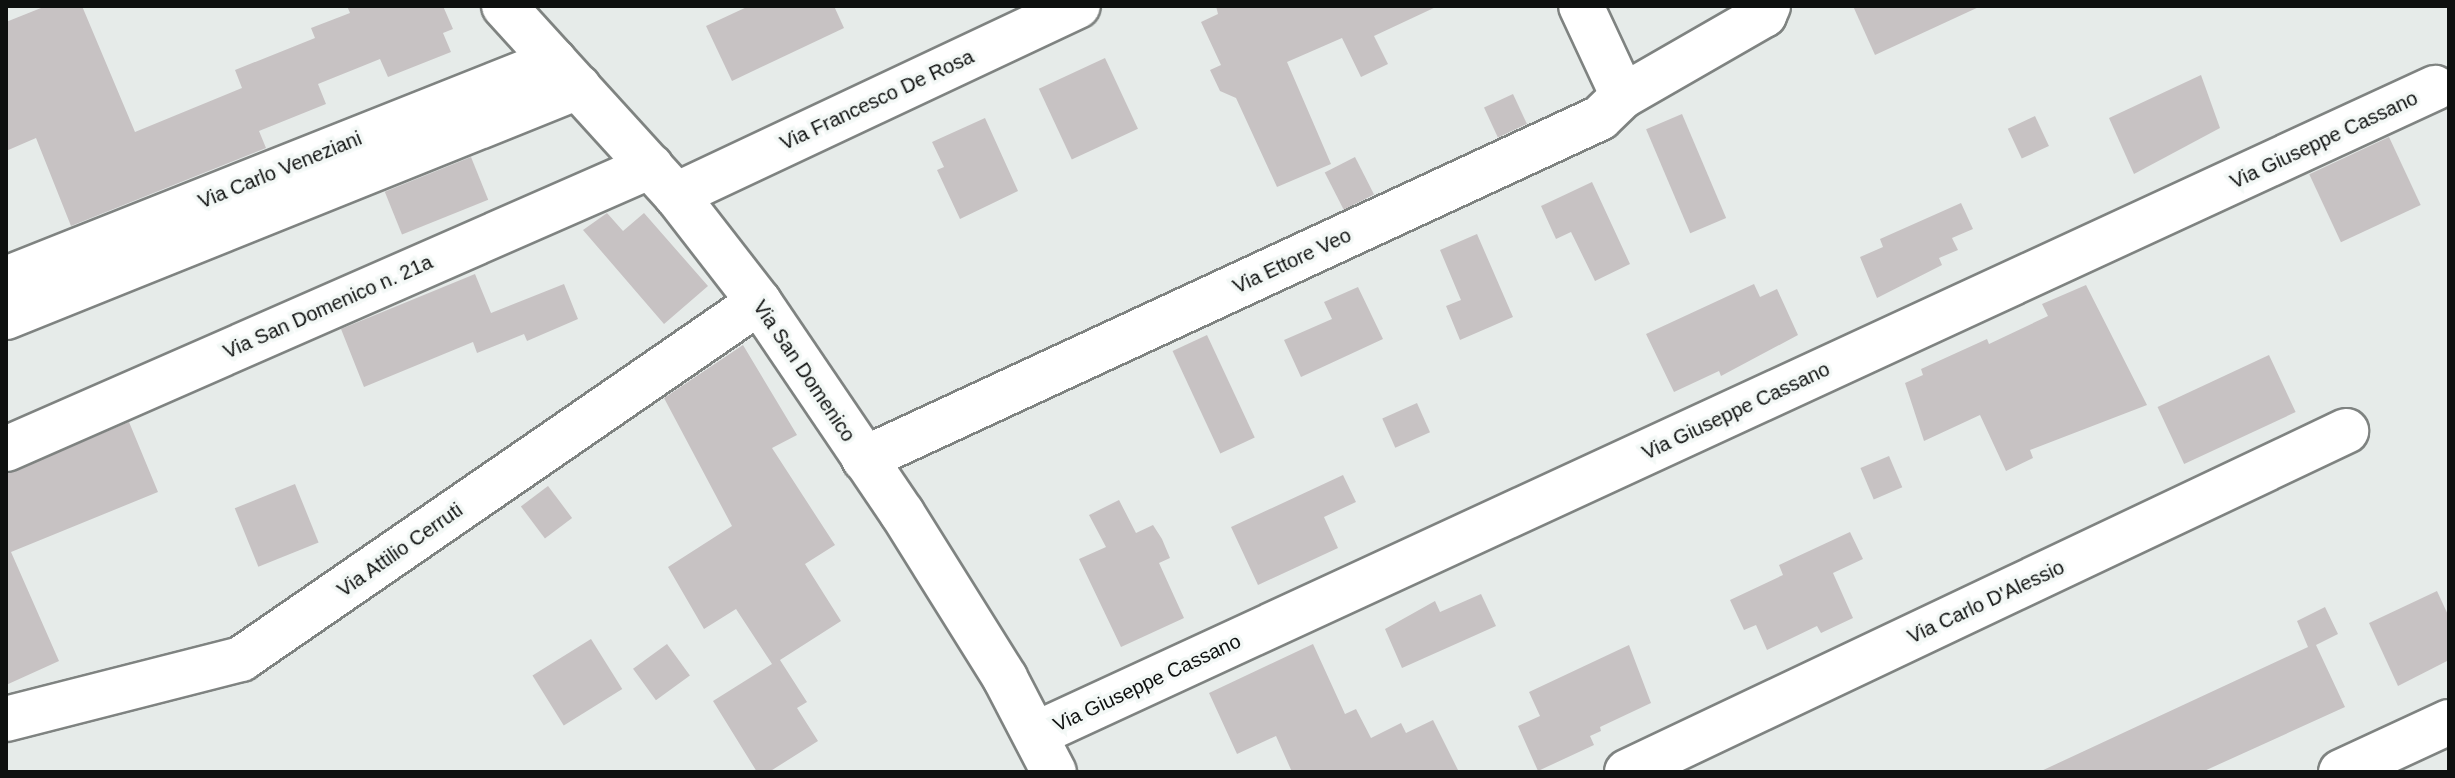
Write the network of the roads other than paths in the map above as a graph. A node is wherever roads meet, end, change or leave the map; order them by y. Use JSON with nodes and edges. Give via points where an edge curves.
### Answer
{"nodes":[{"id":1,"x":504,"y":6,"type":"edge"},
{"id":2,"x":1078,"y":6,"type":"edge"},
{"id":3,"x":1581,"y":6,"type":"edge"},
{"id":4,"x":1768,"y":6,"type":"edge"},
{"id":5,"x":566,"y":74,"type":"junction"},
{"id":6,"x":2435,"y":88,"type":"dead end"},
{"id":7,"x":1623,"y":96,"type":"junction"},
{"id":8,"x":664,"y":180,"type":"junction"},
{"id":9,"x":6,"y":279,"type":"edge"},
{"id":10,"x":759,"y":302,"type":"junction"},
{"id":11,"x":6,"y":317,"type":"edge"},
{"id":12,"x":2346,"y":431,"type":"dead end"},
{"id":13,"x":6,"y":449,"type":"edge"},
{"id":14,"x":864,"y":459,"type":"junction"},
{"id":15,"x":6,"y":719,"type":"edge"},
{"id":16,"x":2449,"y":722,"type":"edge"},
{"id":17,"x":1045,"y":753,"type":"edge"},
{"id":18,"x":1627,"y":772,"type":"edge"},
{"id":19,"x":2341,"y":772,"type":"edge"}],
"edges":[{"from":1,"to":5,"type":"street","name":"Via San Domenico"},
{"from":2,"to":8,"type":"street","name":"Via Francesco De Rosa"},
{"from":3,"to":7,"type":"street"},
{"from":4,"to":7,"type":"street","name":"Via Ettore Veo","via":[[1764,15]]},
{"from":5,"to":8,"type":"street","name":"Via San Domenico"},
{"from":5,"to":9,"type":"street","name":"Via Carlo Veneziani"},
{"from":5,"to":11,"type":"street"},
{"from":6,"to":17,"type":"street","name":"Via Giuseppe Cassano"},
{"from":7,"to":14,"type":"street","name":"Via Ettore Veo","via":[[1600,118]]},
{"from":8,"to":10,"type":"street","name":"Via San Domenico"},
{"from":8,"to":13,"type":"street","name":"Via San Domenico n. 21a"},
{"from":10,"to":14,"type":"street","name":"Via San Domenico"},
{"from":10,"to":15,"type":"street","name":"Via Attilio Cerruti","via":[[241,659]]},
{"from":12,"to":18,"type":"street","name":"Via Carlo D'Alessio"},
{"from":14,"to":17,"type":"street","name":"Via San Domenico"},
{"from":16,"to":19,"type":"street"}]}
